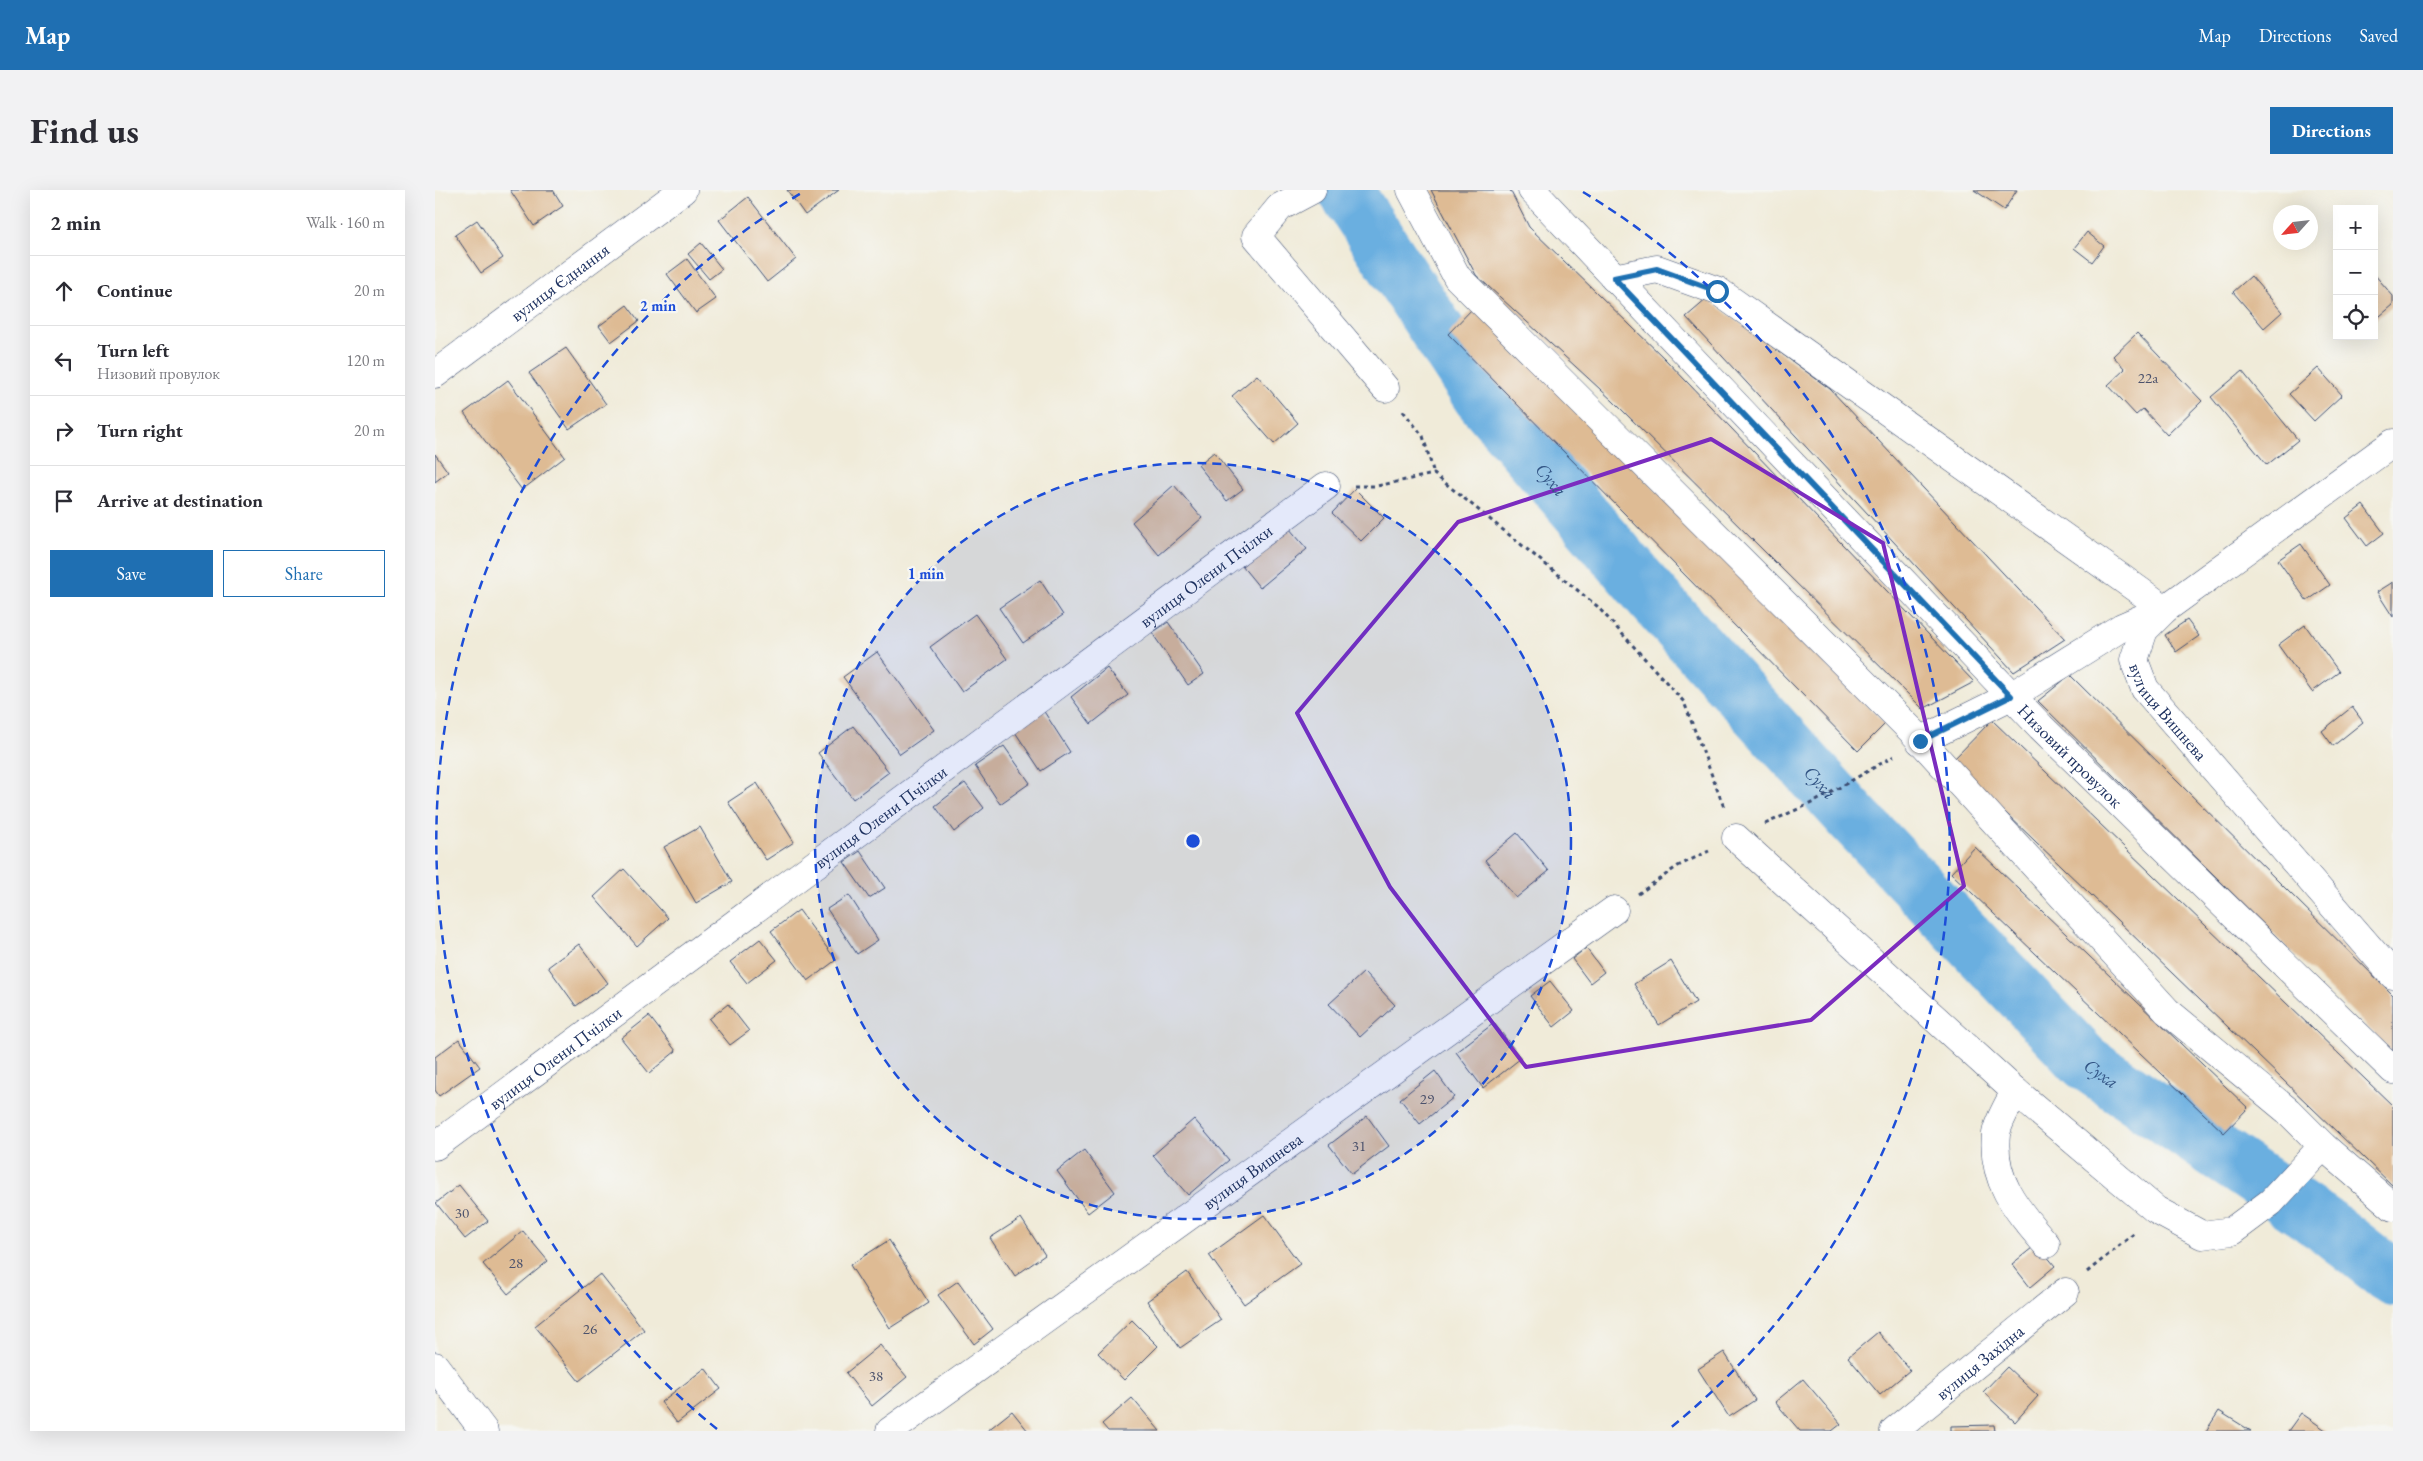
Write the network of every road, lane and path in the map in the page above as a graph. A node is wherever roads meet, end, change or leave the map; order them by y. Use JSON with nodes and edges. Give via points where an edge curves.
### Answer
{"nodes":[{"id":1,"x":683,"y":190,"type":"edge"},
{"id":2,"x":1312,"y":190,"type":"edge"},
{"id":3,"x":1411,"y":190,"type":"edge"},
{"id":4,"x":1532,"y":190,"type":"edge"},
{"id":5,"x":1614,"y":278,"type":"junction"},
{"id":6,"x":435,"y":374,"type":"edge"},
{"id":7,"x":1385,"y":388,"type":"joint"},
{"id":8,"x":2393,"y":444,"type":"edge"},
{"id":9,"x":1435,"y":474,"type":"junction"},
{"id":10,"x":1326,"y":486,"type":"joint"},
{"id":11,"x":2165,"y":609,"type":"junction"},
{"id":12,"x":2011,"y":696,"type":"junction"},
{"id":13,"x":1920,"y":741,"type":"junction"},
{"id":14,"x":1816,"y":801,"type":"dead end"},
{"id":15,"x":1736,"y":838,"type":"joint"},
{"id":16,"x":1679,"y":866,"type":"dead end"},
{"id":17,"x":1614,"y":910,"type":"joint"},
{"id":18,"x":2393,"y":975,"type":"edge"},
{"id":19,"x":2393,"y":1070,"type":"edge"},
{"id":20,"x":2015,"y":1091,"type":"junction"},
{"id":21,"x":435,"y":1146,"type":"edge"},
{"id":22,"x":2323,"y":1146,"type":"junction"},
{"id":23,"x":2393,"y":1207,"type":"edge"},
{"id":24,"x":2160,"y":1212,"type":"junction"},
{"id":25,"x":2046,"y":1244,"type":"dead end"},
{"id":26,"x":2065,"y":1292,"type":"joint"},
{"id":27,"x":435,"y":1366,"type":"edge"},
{"id":28,"x":1897,"y":1430,"type":"edge"},
{"id":29,"x":485,"y":1431,"type":"edge"},
{"id":30,"x":890,"y":1431,"type":"edge"}],
"edges":[{"from":1,"to":6,"type":"street","name":"вулиця Єднання"},
{"from":2,"to":7,"type":"street","via":[[1280,206],[1256,236]]},
{"from":3,"to":13,"type":"street","via":[[1457,277]]},
{"from":4,"to":5,"type":"street","name":"Низовий провулок"},
{"from":5,"to":11,"type":"street","via":[[1657,269],[1717,291]]},
{"from":5,"to":12,"type":"street","name":"Низовий провулок"},
{"from":7,"to":9,"type":"path","via":[[1423,436]]},
{"from":8,"to":11,"type":"street","name":"вулиця Вишнева"},
{"from":9,"to":10,"type":"path","via":[[1377,486]]},
{"from":9,"to":15,"type":"path","via":[[1597,606],[1684,702]]},
{"from":10,"to":21,"type":"street","name":"вулиця Олени Пчілки"},
{"from":11,"to":12,"type":"street","via":[[2122,627]]},
{"from":11,"to":18,"type":"street","name":"вулиця Вишнева","via":[[2143,630],[2134,660],[2145,689]]},
{"from":12,"to":13,"type":"street"},
{"from":12,"to":19,"type":"street","name":"Низовий провулок"},
{"from":13,"to":14,"type":"path"},
{"from":13,"to":22,"type":"street","via":[[2167,1011],[2288,1111]]},
{"from":15,"to":20,"type":"street"},
{"from":16,"to":17,"type":"path"},
{"from":17,"to":30,"type":"street","name":"вулиця Вишнева"},
{"from":20,"to":24,"type":"street"},
{"from":20,"to":25,"type":"street","via":[[1996,1133],[1999,1175],[2015,1208]]},
{"from":22,"to":23,"type":"street"},
{"from":22,"to":24,"type":"street","via":[[2280,1193],[2232,1231],[2202,1235]]},
{"from":24,"to":26,"type":"path"},
{"from":26,"to":28,"type":"street","name":"вулиця Західна"},
{"from":27,"to":29,"type":"street"}]}
